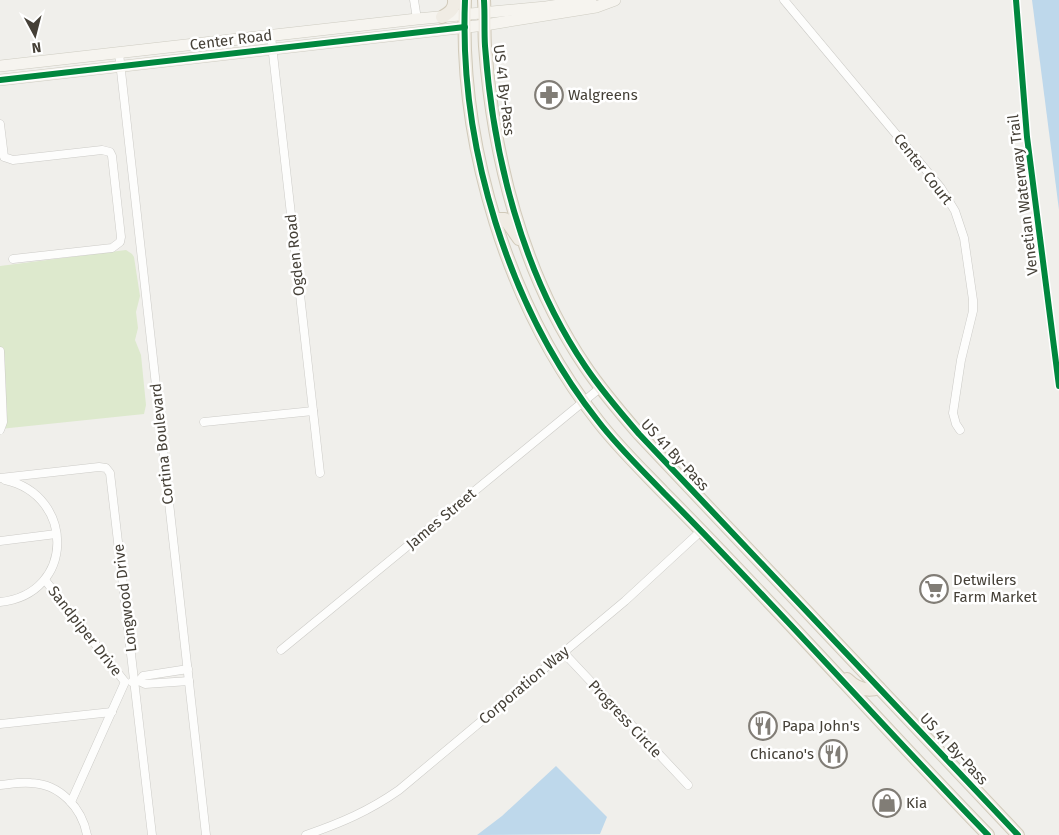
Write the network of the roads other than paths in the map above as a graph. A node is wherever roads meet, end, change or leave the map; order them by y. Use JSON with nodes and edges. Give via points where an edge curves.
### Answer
{"nodes":[{"id":1,"x":414,"y":0,"type":"edge"},
{"id":2,"x":454,"y":0,"type":"edge"},
{"id":3,"x":465,"y":0,"type":"edge"},
{"id":4,"x":592,"y":0,"type":"edge"},
{"id":5,"x":615,"y":0,"type":"edge"},
{"id":6,"x":784,"y":0,"type":"edge"},
{"id":7,"x":485,"y":12,"type":"edge"},
{"id":8,"x":442,"y":16,"type":"junction"},
{"id":9,"x":417,"y":19,"type":"junction"},
{"id":10,"x":465,"y":21,"type":"junction"},
{"id":11,"x":271,"y":36,"type":"junction"},
{"id":12,"x":272,"y":48,"type":"junction"},
{"id":13,"x":119,"y":53,"type":"junction"},
{"id":14,"x":0,"y":66,"type":"edge"},
{"id":15,"x":120,"y":66,"type":"junction"},
{"id":16,"x":0,"y":80,"type":"edge"},
{"id":17,"x":0,"y":124,"type":"edge"},
{"id":18,"x":496,"y":219,"type":"junction"},
{"id":19,"x":528,"y":251,"type":"junction"},
{"id":20,"x":13,"y":259,"type":"dead end"},
{"id":21,"x":0,"y":351,"type":"edge"},
{"id":22,"x":600,"y":388,"type":"junction"},
{"id":23,"x":583,"y":401,"type":"junction"},
{"id":24,"x":313,"y":411,"type":"junction"},
{"id":25,"x":204,"y":422,"type":"dead end"},
{"id":26,"x":0,"y":430,"type":"edge"},
{"id":27,"x":960,"y":430,"type":"dead end"},
{"id":28,"x":320,"y":473,"type":"dead end"},
{"id":29,"x":0,"y":478,"type":"edge"},
{"id":30,"x":701,"y":531,"type":"junction"},
{"id":31,"x":56,"y":534,"type":"junction"},
{"id":32,"x":732,"y":535,"type":"junction"},
{"id":33,"x":0,"y":541,"type":"edge"},
{"id":34,"x":45,"y":580,"type":"junction"},
{"id":35,"x":767,"y":599,"type":"junction"},
{"id":36,"x":0,"y":602,"type":"edge"},
{"id":37,"x":281,"y":650,"type":"dead end"},
{"id":38,"x":563,"y":652,"type":"junction"},
{"id":39,"x":188,"y":669,"type":"junction"},
{"id":40,"x":137,"y":681,"type":"junction"},
{"id":41,"x":189,"y":681,"type":"junction"},
{"id":42,"x":125,"y":682,"type":"junction"},
{"id":43,"x":879,"y":688,"type":"junction"},
{"id":44,"x":863,"y":703,"type":"junction"},
{"id":45,"x":112,"y":712,"type":"junction"},
{"id":46,"x":0,"y":724,"type":"edge"},
{"id":47,"x":0,"y":785,"type":"edge"},
{"id":48,"x":688,"y":785,"type":"dead end"},
{"id":49,"x":980,"y":795,"type":"junction"},
{"id":50,"x":71,"y":802,"type":"junction"},
{"id":51,"x":86,"y":835,"type":"edge"},
{"id":52,"x":152,"y":835,"type":"edge"},
{"id":53,"x":206,"y":835,"type":"edge"},
{"id":54,"x":306,"y":835,"type":"edge"},
{"id":55,"x":988,"y":835,"type":"edge"},
{"id":56,"x":1018,"y":835,"type":"edge"}],
"edges":[{"from":1,"to":9,"type":"street"},
{"from":2,"to":8,"type":"main road","via":[[454,7]]},
{"from":3,"to":10,"type":"main road"},
{"from":4,"to":7,"type":"street","name":"Center Road"},
{"from":5,"to":7,"type":"street","name":"Center Road","via":[[596,7]]},
{"from":6,"to":27,"type":"street","name":"Center Court","via":[[941,188],[958,218],[973,300],[953,413]]},
{"from":7,"to":10,"type":"street","name":"Center Road"},
{"from":7,"to":19,"type":"main road","name":"US 41 By-Pass","via":[[487,62],[499,148]]},
{"from":8,"to":9,"type":"street","name":"Center Road"},
{"from":8,"to":10,"type":"street","name":"Center Road"},
{"from":9,"to":11,"type":"street","name":"Center Road"},
{"from":10,"to":12,"type":"street","name":"Center Road"},
{"from":10,"to":18,"type":"main road","via":[[474,130]]},
{"from":11,"to":12,"type":"street","name":"Ogden Road"},
{"from":11,"to":13,"type":"street","name":"Center Road"},
{"from":12,"to":15,"type":"street","name":"Center Road"},
{"from":12,"to":24,"type":"street","name":"Ogden Road"},
{"from":13,"to":14,"type":"street","name":"Center Road"},
{"from":13,"to":15,"type":"street","name":"Cortina Boulevard"},
{"from":15,"to":16,"type":"street","name":"Center Road"},
{"from":15,"to":39,"type":"street","name":"Cortina Boulevard"},
{"from":17,"to":20,"type":"street","via":[[4,156],[8,159],[102,150],[110,152],[121,237],[112,248]]},
{"from":18,"to":19,"type":"main road","via":[[505,219]]},
{"from":18,"to":23,"type":"main road","via":[[532,317]]},
{"from":19,"to":22,"type":"main road","name":"US 41 By-Pass","via":[[557,318]]},
{"from":21,"to":26,"type":"street","via":[[3,422]]},
{"from":22,"to":23,"type":"street","name":"James Street"},
{"from":22,"to":32,"type":"main road","name":"US 41 By-Pass"},
{"from":23,"to":30,"type":"main road","via":[[622,449]]},
{"from":23,"to":37,"type":"street","name":"James Street"},
{"from":24,"to":25,"type":"street"},
{"from":24,"to":28,"type":"street","name":"Ogden Road"},
{"from":29,"to":31,"type":"street","via":[[21,485],[42,500],[51,515]]},
{"from":29,"to":40,"type":"street","name":"Longwood Drive","via":[[99,467],[108,470]]},
{"from":30,"to":32,"type":"main road"},
{"from":30,"to":35,"type":"main road"},
{"from":30,"to":38,"type":"street","name":"Corporation Way","via":[[625,601]]},
{"from":31,"to":33,"type":"street"},
{"from":31,"to":34,"type":"street","via":[[56,556]]},
{"from":32,"to":43,"type":"main road","name":"US 41 By-Pass"},
{"from":34,"to":36,"type":"street","via":[[22,598]]},
{"from":34,"to":42,"type":"street","name":"Sandpiper Drive"},
{"from":35,"to":43,"type":"main road","via":[[788,616],[851,682],[864,689]]},
{"from":35,"to":44,"type":"main road"},
{"from":38,"to":48,"type":"street","name":"Progress Circle"},
{"from":38,"to":54,"type":"street","name":"Corporation Way","via":[[399,790],[357,816]]},
{"from":39,"to":40,"type":"street","via":[[143,676]]},
{"from":39,"to":41,"type":"street","name":"Cortina Boulevard"},
{"from":40,"to":41,"type":"street","via":[[144,684]]},
{"from":40,"to":42,"type":"street"},
{"from":40,"to":52,"type":"street","name":"Longwood Drive"},
{"from":41,"to":53,"type":"street","name":"Cortina Boulevard"},
{"from":42,"to":45,"type":"street"},
{"from":43,"to":44,"type":"main road"},
{"from":43,"to":49,"type":"main road","name":"US 41 By-Pass"},
{"from":44,"to":49,"type":"main road","via":[[875,700],[884,704],[962,784]]},
{"from":44,"to":55,"type":"main road"},
{"from":45,"to":46,"type":"street"},
{"from":45,"to":50,"type":"street"},
{"from":47,"to":50,"type":"street","via":[[43,785],[58,791]]},
{"from":49,"to":56,"type":"main road","name":"US 41 By-Pass"},
{"from":50,"to":51,"type":"street","via":[[82,818]]}]}
